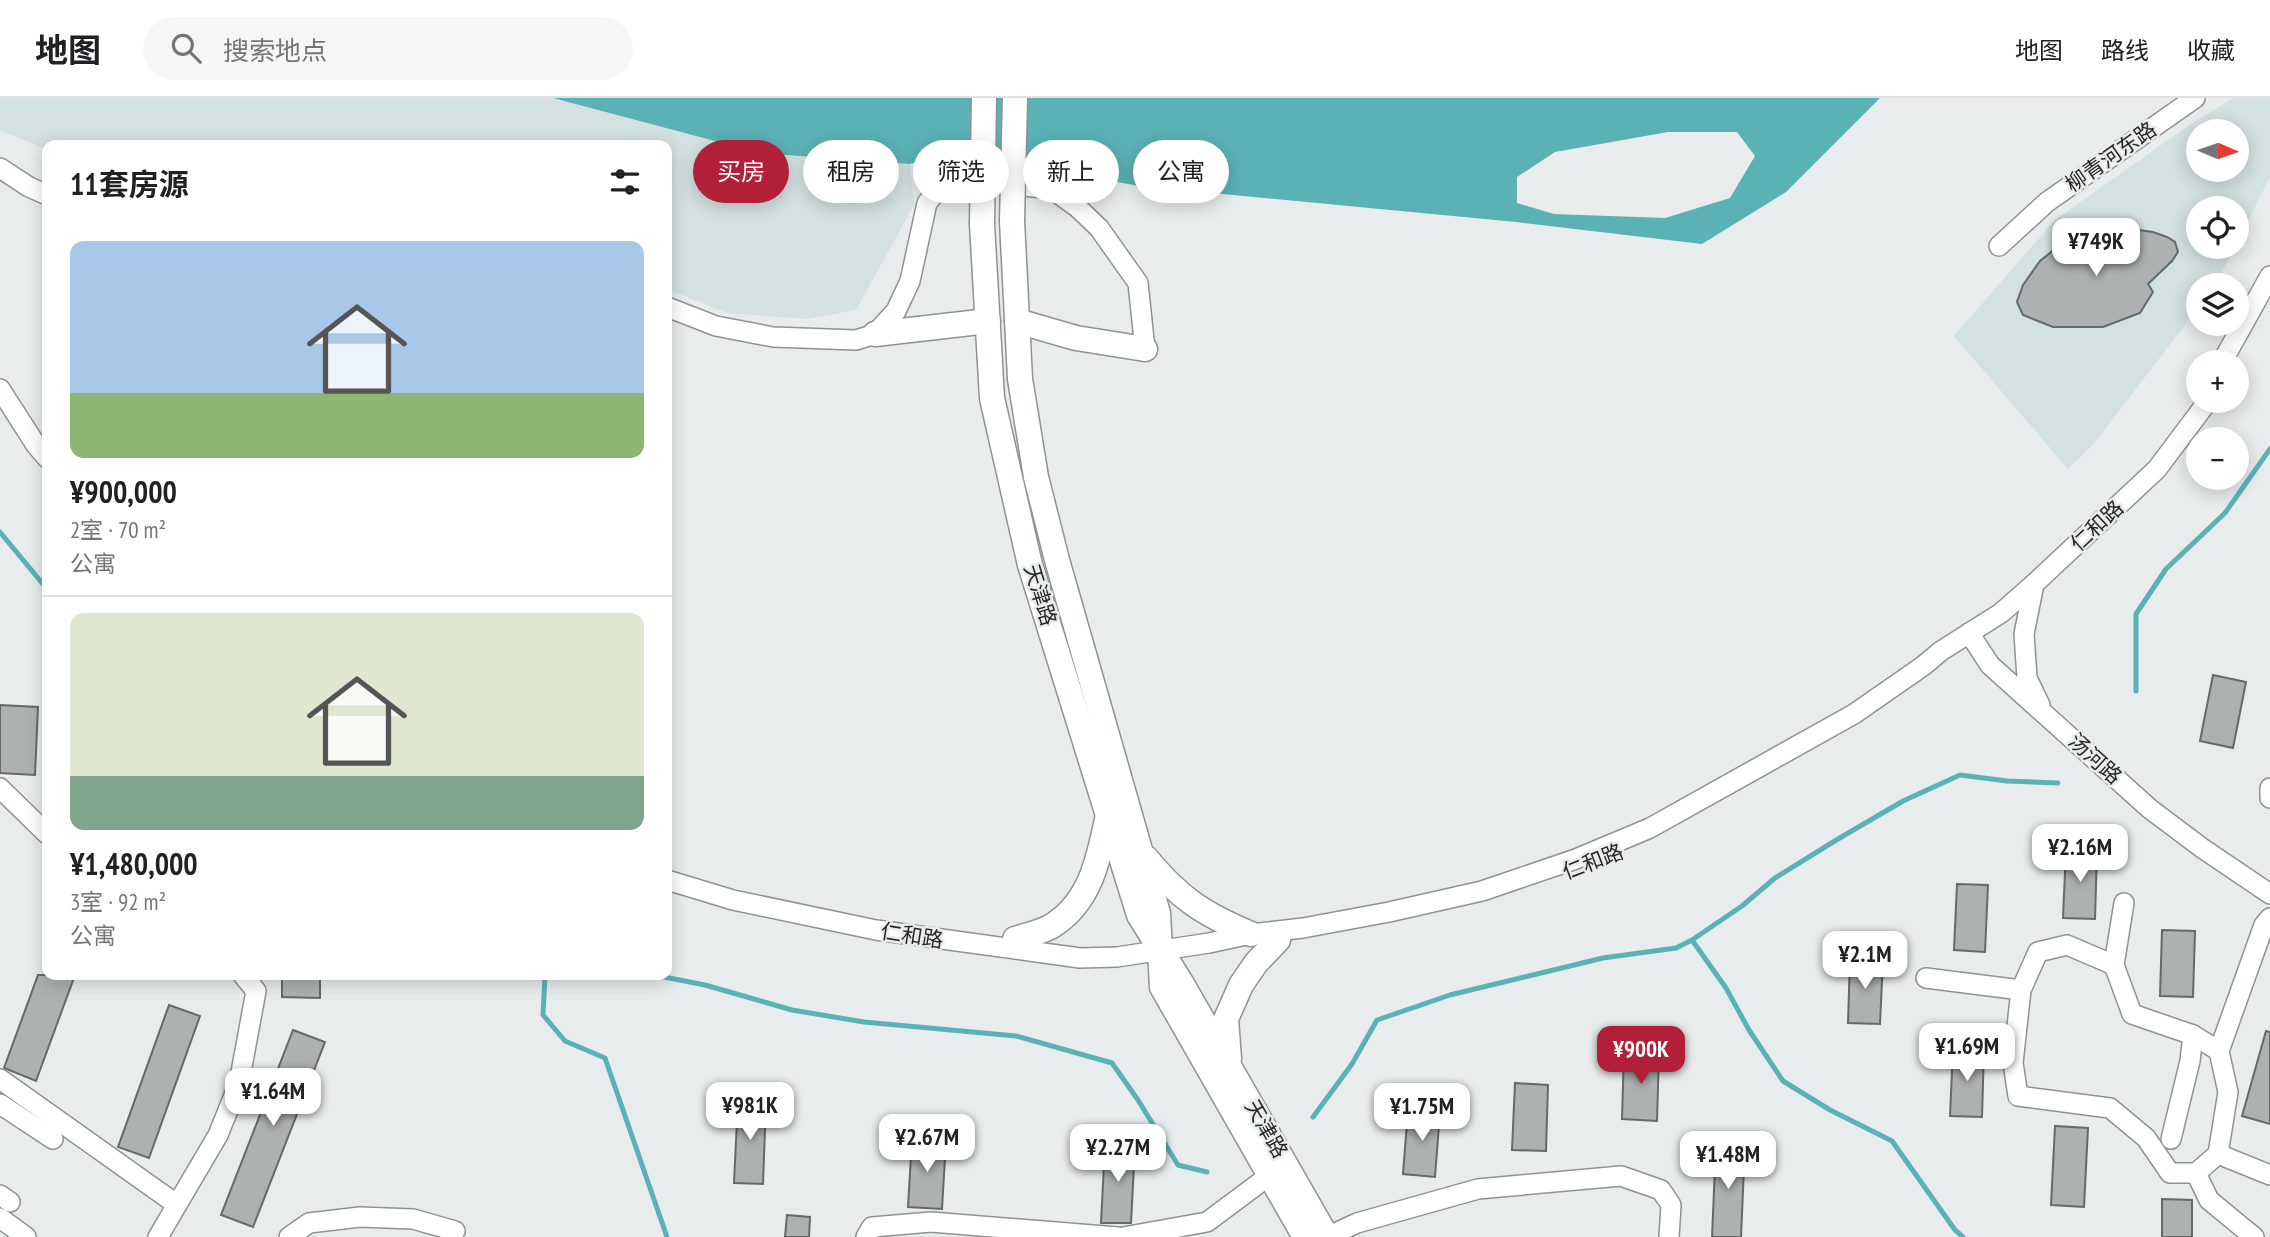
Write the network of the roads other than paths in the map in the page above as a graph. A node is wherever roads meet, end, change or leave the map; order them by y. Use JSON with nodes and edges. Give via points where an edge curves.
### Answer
{"nodes":[{"id":1,"x":984,"y":98,"type":"edge"},
{"id":2,"x":1015,"y":98,"type":"edge"},
{"id":3,"x":2195,"y":98,"type":"edge"},
{"id":4,"x":2,"y":171,"type":"edge"},
{"id":5,"x":42,"y":192,"type":"edge"},
{"id":6,"x":1999,"y":246,"type":"dead end"},
{"id":7,"x":2270,"y":275,"type":"edge"},
{"id":8,"x":2270,"y":295,"type":"edge"},
{"id":9,"x":672,"y":309,"type":"edge"},
{"id":10,"x":988,"y":321,"type":"junction"},
{"id":11,"x":1017,"y":321,"type":"junction"},
{"id":12,"x":875,"y":334,"type":"junction"},
{"id":13,"x":1145,"y":349,"type":"joint"},
{"id":14,"x":2229,"y":350,"type":"edge"},
{"id":15,"x":2239,"y":350,"type":"edge"},
{"id":16,"x":0,"y":378,"type":"edge"},
{"id":17,"x":2,"y":404,"type":"edge"},
{"id":18,"x":2187,"y":413,"type":"edge"},
{"id":19,"x":2199,"y":413,"type":"edge"},
{"id":20,"x":42,"y":440,"type":"edge"},
{"id":21,"x":42,"y":452,"type":"edge"},
{"id":22,"x":2034,"y":584,"type":"junction"},
{"id":23,"x":1969,"y":633,"type":"junction"},
{"id":24,"x":2043,"y":712,"type":"junction"},
{"id":25,"x":0,"y":788,"type":"edge"},
{"id":26,"x":2270,"y":788,"type":"edge"},
{"id":27,"x":2270,"y":798,"type":"edge"},
{"id":28,"x":1108,"y":814,"type":"junction"},
{"id":29,"x":42,"y":829,"type":"edge"},
{"id":30,"x":1141,"y":852,"type":"junction"},
{"id":31,"x":672,"y":872,"type":"edge"},
{"id":32,"x":672,"y":882,"type":"edge"},
{"id":33,"x":2270,"y":894,"type":"edge"},
{"id":34,"x":2124,"y":903,"type":"dead end"},
{"id":35,"x":2270,"y":918,"type":"edge"},
{"id":36,"x":1251,"y":934,"type":"junction"},
{"id":37,"x":1014,"y":939,"type":"junction"},
{"id":38,"x":1278,"y":940,"type":"junction"},
{"id":39,"x":1161,"y":950,"type":"junction"},
{"id":40,"x":2114,"y":965,"type":"junction"},
{"id":41,"x":1926,"y":978,"type":"dead end"},
{"id":42,"x":247,"y":980,"type":"edge"},
{"id":43,"x":2021,"y":990,"type":"junction"},
{"id":44,"x":2193,"y":1035,"type":"junction"},
{"id":45,"x":2219,"y":1051,"type":"junction"},
{"id":46,"x":1230,"y":1067,"type":"junction"},
{"id":47,"x":0,"y":1079,"type":"edge"},
{"id":48,"x":0,"y":1104,"type":"edge"},
{"id":49,"x":53,"y":1139,"type":"dead end"},
{"id":50,"x":2171,"y":1139,"type":"dead end"},
{"id":51,"x":2218,"y":1154,"type":"junction"},
{"id":52,"x":2196,"y":1173,"type":"junction"},
{"id":53,"x":1270,"y":1175,"type":"junction"},
{"id":54,"x":2270,"y":1175,"type":"edge"},
{"id":55,"x":176,"y":1204,"type":"junction"},
{"id":56,"x":3,"y":1205,"type":"edge"},
{"id":57,"x":455,"y":1231,"type":"dead end"},
{"id":58,"x":26,"y":1237,"type":"edge"},
{"id":59,"x":158,"y":1237,"type":"edge"},
{"id":60,"x":289,"y":1237,"type":"edge"},
{"id":61,"x":866,"y":1237,"type":"edge"},
{"id":62,"x":1121,"y":1237,"type":"edge"},
{"id":63,"x":1305,"y":1237,"type":"edge"},
{"id":64,"x":1327,"y":1237,"type":"edge"},
{"id":65,"x":1669,"y":1237,"type":"edge"},
{"id":66,"x":2253,"y":1237,"type":"edge"}],
"edges":[{"from":1,"to":10,"type":"main road","name":"天津路","bridge":true,"via":[[982,224]]},
{"from":2,"to":11,"type":"main road","name":"天津路","bridge":true,"via":[[1012,221]]},
{"from":3,"to":6,"type":"street","name":"柳青河东路","via":[[2047,202]]},
{"from":4,"to":5,"type":"street"},
{"from":7,"to":14,"type":"street"},
{"from":8,"to":15,"type":"street"},
{"from":9,"to":12,"type":"street","via":[[716,326],[773,337],[856,340]]},
{"from":10,"to":12,"type":"main road"},
{"from":10,"to":28,"type":"main road","name":"天津路","via":[[992,398],[1030,565]]},
{"from":11,"to":13,"type":"main road","via":[[1076,338]]},
{"from":11,"to":30,"type":"main road","name":"天津路","via":[[1020,379],[1036,477]]},
{"from":12,"to":13,"type":"street","via":[[896,311],[910,281],[928,203],[939,188],[958,178],[1052,189],[1077,207],[1099,228],[1138,283]]},
{"from":16,"to":17,"type":"street"},
{"from":17,"to":20,"type":"street"},
{"from":17,"to":21,"type":"street"},
{"from":18,"to":23,"type":"street","name":"仁和路","via":[[2150,463]]},
{"from":19,"to":22,"type":"street","name":"仁和路","via":[[2157,469]]},
{"from":22,"to":23,"type":"street","name":"仁和路"},
{"from":22,"to":24,"type":"street","via":[[2024,634],[2027,678]]},
{"from":23,"to":24,"type":"street","name":"汤河路","via":[[1990,665]]},
{"from":23,"to":36,"type":"street","name":"仁和路","via":[[1854,714],[1725,788],[1576,859],[1482,891],[1389,912]]},
{"from":23,"to":38,"type":"street","name":"仁和路","via":[[1929,674],[1859,722],[1655,837],[1579,869],[1484,900],[1391,922]]},
{"from":24,"to":33,"type":"street","name":"汤河路","via":[[2150,808]]},
{"from":25,"to":29,"type":"street"},
{"from":26,"to":27,"type":"street"},
{"from":28,"to":37,"type":"main road","via":[[1096,869],[1080,902],[1054,925]]},
{"from":28,"to":39,"type":"main road","name":"天津路","via":[[1139,915]]},
{"from":30,"to":36,"type":"main road","via":[[1162,878],[1200,911]]},
{"from":30,"to":39,"type":"main road","name":"天津路","via":[[1158,913]]},
{"from":31,"to":37,"type":"street","name":"仁和路","via":[[816,909]]},
{"from":32,"to":39,"type":"street","name":"仁和路","via":[[802,916],[973,945],[1080,958]]},
{"from":34,"to":40,"type":"street"},
{"from":35,"to":45,"type":"street"},
{"from":36,"to":39,"type":"street","name":"仁和路"},
{"from":37,"to":39,"type":"street","name":"仁和路","via":[[1080,948]]},
{"from":38,"to":39,"type":"street","name":"仁和路","via":[[1212,952]]},
{"from":38,"to":46,"type":"main road","via":[[1241,985],[1226,1019]]},
{"from":39,"to":46,"type":"main road","name":"天津路"},
{"from":39,"to":53,"type":"main road","name":"天津路","via":[[1162,987]]},
{"from":40,"to":43,"type":"street","via":[[2067,945],[2038,952]]},
{"from":40,"to":44,"type":"street","via":[[2132,1014]]},
{"from":41,"to":43,"type":"street"},
{"from":42,"to":55,"type":"street","via":[[257,991],[239,1083],[218,1135]]},
{"from":43,"to":52,"type":"street","via":[[2013,1063],[2018,1096],[2110,1108],[2146,1138],[2170,1173]]},
{"from":44,"to":45,"type":"street"},
{"from":44,"to":50,"type":"street"},
{"from":45,"to":51,"type":"street","via":[[2228,1092]]},
{"from":46,"to":64,"type":"main road","name":"天津路"},
{"from":47,"to":55,"type":"street"},
{"from":48,"to":49,"type":"street"},
{"from":51,"to":52,"type":"street"},
{"from":51,"to":54,"type":"street"},
{"from":52,"to":66,"type":"street","via":[[2210,1200]]},
{"from":53,"to":62,"type":"street","via":[[1208,1222]]},
{"from":53,"to":63,"type":"main road","name":"天津路"},
{"from":55,"to":59,"type":"street"},
{"from":56,"to":58,"type":"street"},
{"from":57,"to":60,"type":"street","via":[[413,1219],[360,1217],[309,1223]]},
{"from":61,"to":62,"type":"street","via":[[873,1227],[932,1222]]},
{"from":64,"to":65,"type":"street","via":[[1357,1223],[1478,1189],[1622,1176],[1661,1190],[1671,1205]]}]}
